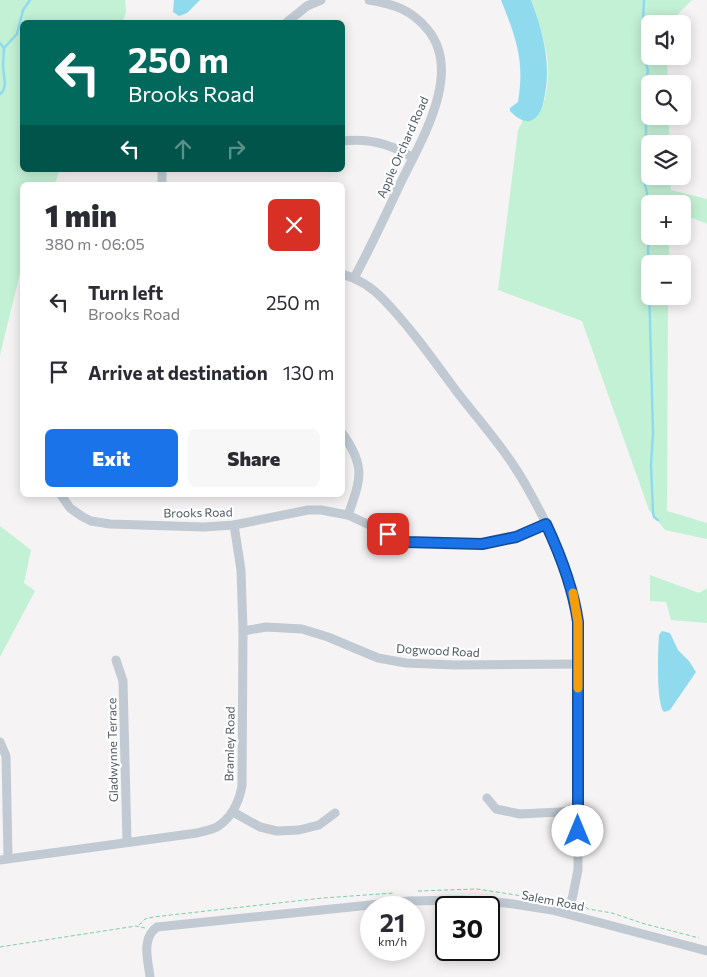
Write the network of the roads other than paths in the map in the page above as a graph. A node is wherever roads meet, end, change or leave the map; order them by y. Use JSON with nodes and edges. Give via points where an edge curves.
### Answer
{"nodes":[{"id":1,"x":321,"y":0,"type":"edge"},
{"id":2,"x":369,"y":0,"type":"edge"},
{"id":3,"x":290,"y":20,"type":"edge"},
{"id":4,"x":345,"y":140,"type":"edge"},
{"id":5,"x":413,"y":158,"type":"junction"},
{"id":6,"x":345,"y":275,"type":"edge"},
{"id":7,"x":354,"y":278,"type":"junction"},
{"id":8,"x":345,"y":437,"type":"edge"},
{"id":9,"x":62,"y":497,"type":"edge"},
{"id":10,"x":348,"y":515,"type":"junction"},
{"id":11,"x":546,"y":524,"type":"junction"},
{"id":12,"x":234,"y":525,"type":"junction"},
{"id":13,"x":243,"y":630,"type":"junction"},
{"id":14,"x":116,"y":660,"type":"dead end"},
{"id":15,"x":578,"y":664,"type":"junction"},
{"id":16,"x":0,"y":742,"type":"edge"},
{"id":17,"x":487,"y":798,"type":"dead end"},
{"id":18,"x":579,"y":811,"type":"junction"},
{"id":19,"x":233,"y":812,"type":"junction"},
{"id":20,"x":335,"y":813,"type":"dead end"},
{"id":21,"x":127,"y":842,"type":"junction"},
{"id":22,"x":4,"y":859,"type":"edge"},
{"id":23,"x":569,"y":914,"type":"junction"},
{"id":24,"x":707,"y":951,"type":"edge"},
{"id":25,"x":150,"y":977,"type":"edge"}],
"edges":[{"from":1,"to":3,"type":"street"},
{"from":2,"to":5,"type":"street","name":"Apple Orchard Road","via":[[398,7],[419,19],[438,46],[441,80],[436,108]]},
{"from":4,"to":5,"type":"street","via":[[377,142]]},
{"from":5,"to":7,"type":"street","name":"Apple Orchard Road"},
{"from":6,"to":7,"type":"street"},
{"from":7,"to":11,"type":"street","via":[[367,284],[384,299],[417,340],[514,465]]},
{"from":8,"to":10,"type":"street","via":[[353,447],[359,473]]},
{"from":9,"to":12,"type":"street","name":"Brooks Road","via":[[70,508],[91,521]]},
{"from":10,"to":11,"type":"street","name":"Brooks Road","via":[[406,542],[482,544],[516,537]]},
{"from":10,"to":12,"type":"street","name":"Brooks Road","via":[[308,510]]},
{"from":11,"to":15,"type":"street","via":[[560,553],[575,599]]},
{"from":12,"to":13,"type":"street","name":"Bramley Road","via":[[241,570]]},
{"from":13,"to":15,"type":"street","name":"Dogwood Road","via":[[266,627],[302,629],[378,658],[406,663]]},
{"from":13,"to":19,"type":"street","name":"Bramley Road","via":[[242,786]]},
{"from":14,"to":21,"type":"street","name":"Gladwynne Terrace","via":[[123,681]]},
{"from":15,"to":18,"type":"street"},
{"from":16,"to":22,"type":"street","via":[[6,756]]},
{"from":17,"to":18,"type":"street","via":[[496,809],[520,814]]},
{"from":18,"to":23,"type":"street","via":[[578,870]]},
{"from":19,"to":20,"type":"street","via":[[260,827],[277,830],[299,830],[319,825]]},
{"from":19,"to":21,"type":"street","via":[[217,826],[197,833]]},
{"from":21,"to":22,"type":"street"},
{"from":23,"to":24,"type":"street","name":"Salem Road"},
{"from":23,"to":25,"type":"street","name":"Salem Road","via":[[506,903],[435,900],[164,926],[152,930],[148,936]]}]}
